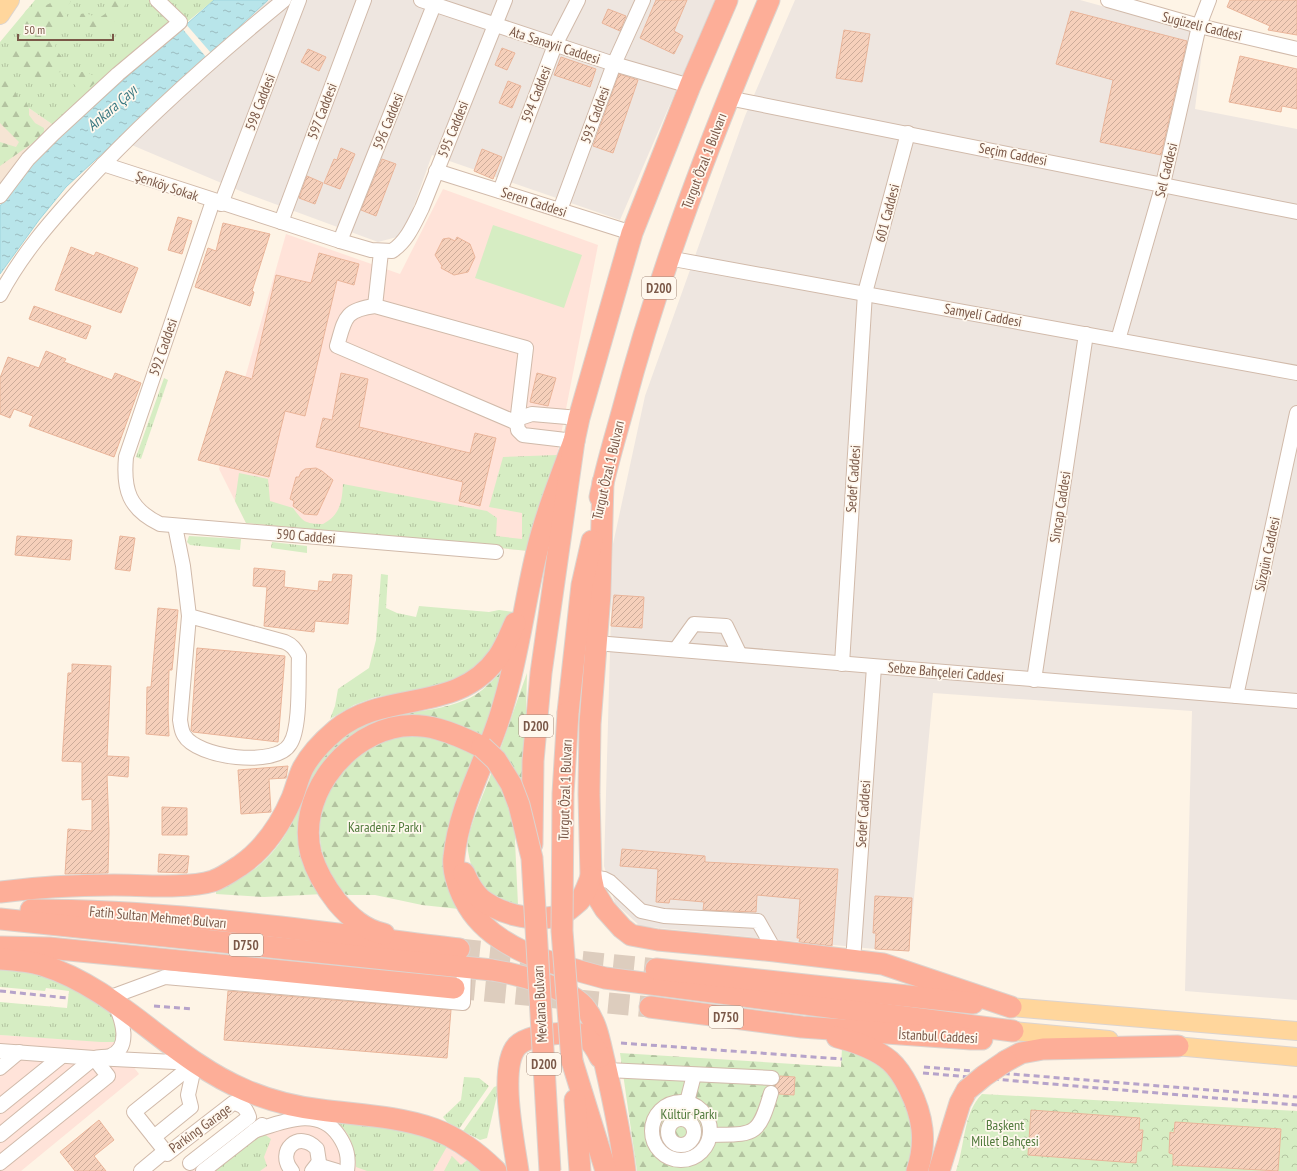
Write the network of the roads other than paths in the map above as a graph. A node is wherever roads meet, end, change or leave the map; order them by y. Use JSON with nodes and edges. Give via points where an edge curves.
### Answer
{"nodes":[{"id":1,"x":10,"y":0,"type":"edge"},
{"id":2,"x":157,"y":0,"type":"edge"},
{"id":3,"x":284,"y":0,"type":"edge"},
{"id":4,"x":299,"y":0,"type":"edge"},
{"id":5,"x":364,"y":0,"type":"edge"},
{"id":6,"x":421,"y":0,"type":"edge"},
{"id":7,"x":505,"y":0,"type":"edge"},
{"id":8,"x":578,"y":0,"type":"edge"},
{"id":9,"x":643,"y":0,"type":"edge"},
{"id":10,"x":727,"y":0,"type":"edge"},
{"id":11,"x":769,"y":0,"type":"edge"},
{"id":12,"x":1108,"y":0,"type":"edge"},
{"id":13,"x":1209,"y":0,"type":"edge"},
{"id":14,"x":435,"y":2,"type":"edge"},
{"id":15,"x":0,"y":15,"type":"edge"},
{"id":16,"x":494,"y":25,"type":"junction"},
{"id":17,"x":1199,"y":26,"type":"junction"},
{"id":18,"x":555,"y":44,"type":"junction"},
{"id":19,"x":1297,"y":49,"type":"edge"},
{"id":20,"x":614,"y":64,"type":"junction"},
{"id":21,"x":690,"y":86,"type":"junction"},
{"id":22,"x":728,"y":98,"type":"junction"},
{"id":23,"x":908,"y":133,"type":"junction"},
{"id":24,"x":103,"y":164,"type":"junction"},
{"id":25,"x":436,"y":171,"type":"junction"},
{"id":26,"x":1163,"y":184,"type":"junction"},
{"id":27,"x":500,"y":191,"type":"junction"},
{"id":28,"x":0,"y":196,"type":"edge"},
{"id":29,"x":217,"y":203,"type":"junction"},
{"id":30,"x":560,"y":210,"type":"junction"},
{"id":31,"x":1297,"y":212,"type":"edge"},
{"id":32,"x":281,"y":222,"type":"junction"},
{"id":33,"x":632,"y":233,"type":"junction"},
{"id":34,"x":340,"y":242,"type":"junction"},
{"id":35,"x":386,"y":251,"type":"junction"},
{"id":36,"x":668,"y":258,"type":"junction"},
{"id":37,"x":865,"y":293,"type":"junction"},
{"id":38,"x":0,"y":295,"type":"edge"},
{"id":39,"x":375,"y":306,"type":"junction"},
{"id":40,"x":1086,"y":334,"type":"junction"},
{"id":41,"x":1118,"y":340,"type":"junction"},
{"id":42,"x":1297,"y":373,"type":"edge"},
{"id":43,"x":1297,"y":413,"type":"edge"},
{"id":44,"x":579,"y":418,"type":"junction"},
{"id":45,"x":517,"y":423,"type":"junction"},
{"id":46,"x":574,"y":441,"type":"junction"},
{"id":47,"x":603,"y":482,"type":"junction"},
{"id":48,"x":128,"y":494,"type":"joint"},
{"id":49,"x":175,"y":526,"type":"junction"},
{"id":50,"x":496,"y":552,"type":"dead end"},
{"id":51,"x":527,"y":595,"type":"junction"},
{"id":52,"x":189,"y":616,"type":"junction"},
{"id":53,"x":596,"y":643,"type":"junction"},
{"id":54,"x":676,"y":649,"type":"junction"},
{"id":55,"x":740,"y":655,"type":"junction"},
{"id":56,"x":842,"y":664,"type":"junction"},
{"id":57,"x":874,"y":667,"type":"junction"},
{"id":58,"x":1034,"y":680,"type":"junction"},
{"id":59,"x":1236,"y":696,"type":"junction"},
{"id":60,"x":1297,"y":701,"type":"edge"},
{"id":61,"x":459,"y":830,"type":"junction"},
{"id":62,"x":532,"y":858,"type":"junction"},
{"id":63,"x":591,"y":877,"type":"junction"},
{"id":64,"x":0,"y":892,"type":"edge"},
{"id":65,"x":0,"y":910,"type":"edge"},
{"id":66,"x":0,"y":919,"type":"edge"},
{"id":67,"x":0,"y":947,"type":"edge"},
{"id":68,"x":775,"y":951,"type":"junction"},
{"id":69,"x":462,"y":958,"type":"junction"},
{"id":70,"x":0,"y":959,"type":"edge"},
{"id":71,"x":853,"y":961,"type":"junction"},
{"id":72,"x":565,"y":963,"type":"joint"},
{"id":73,"x":656,"y":969,"type":"tunnel mouth"},
{"id":74,"x":454,"y":988,"type":"tunnel mouth"},
{"id":75,"x":111,"y":1001,"type":"junction"},
{"id":76,"x":650,"y":1007,"type":"tunnel mouth"},
{"id":77,"x":1012,"y":1007,"type":"junction"},
{"id":78,"x":802,"y":1027,"type":"junction"},
{"id":79,"x":1013,"y":1031,"type":"junction"},
{"id":80,"x":1297,"y":1031,"type":"edge"},
{"id":81,"x":1178,"y":1046,"type":"junction"},
{"id":82,"x":0,"y":1051,"type":"edge"},
{"id":83,"x":19,"y":1052,"type":"junction"},
{"id":84,"x":62,"y":1056,"type":"junction"},
{"id":85,"x":1297,"y":1057,"type":"edge"},
{"id":86,"x":94,"y":1058,"type":"junction"},
{"id":87,"x":572,"y":1061,"type":"junction"},
{"id":88,"x":195,"y":1062,"type":"junction"},
{"id":89,"x":0,"y":1068,"type":"edge"},
{"id":90,"x":606,"y":1070,"type":"junction"},
{"id":91,"x":694,"y":1075,"type":"junction"},
{"id":92,"x":772,"y":1078,"type":"dead end"},
{"id":93,"x":770,"y":1093,"type":"dead end"},
{"id":94,"x":248,"y":1099,"type":"junction"},
{"id":95,"x":689,"y":1103,"type":"junction"},
{"id":96,"x":0,"y":1106,"type":"edge"},
{"id":97,"x":300,"y":1110,"type":"junction"},
{"id":98,"x":684,"y":1118,"type":"junction"},
{"id":99,"x":654,"y":1120,"type":"junction"},
{"id":100,"x":669,"y":1127,"type":"junction"},
{"id":101,"x":0,"y":1135,"type":"edge"},
{"id":102,"x":694,"y":1136,"type":"junction"},
{"id":103,"x":154,"y":1137,"type":"junction"},
{"id":104,"x":709,"y":1138,"type":"junction"},
{"id":105,"x":300,"y":1141,"type":"junction"},
{"id":106,"x":677,"y":1144,"type":"junction"},
{"id":107,"x":166,"y":1153,"type":"junction"},
{"id":108,"x":673,"y":1159,"type":"junction"},
{"id":109,"x":3,"y":1163,"type":"edge"},
{"id":110,"x":190,"y":1163,"type":"dead end"},
{"id":111,"x":315,"y":1168,"type":"edge"},
{"id":112,"x":287,"y":1169,"type":"edge"},
{"id":113,"x":140,"y":1171,"type":"edge"},
{"id":114,"x":159,"y":1171,"type":"edge"},
{"id":115,"x":203,"y":1171,"type":"edge"},
{"id":116,"x":337,"y":1171,"type":"edge"},
{"id":117,"x":347,"y":1171,"type":"edge"},
{"id":118,"x":496,"y":1171,"type":"edge"},
{"id":119,"x":518,"y":1171,"type":"edge"},
{"id":120,"x":550,"y":1171,"type":"edge"},
{"id":121,"x":580,"y":1171,"type":"edge"},
{"id":122,"x":606,"y":1171,"type":"edge"},
{"id":123,"x":625,"y":1171,"type":"edge"},
{"id":124,"x":916,"y":1171,"type":"edge"},
{"id":125,"x":939,"y":1171,"type":"edge"}],
"edges":[{"from":1,"to":15,"type":"main road"},
{"from":2,"to":28,"type":"street","via":[[180,22],[54,133],[28,159]]},
{"from":3,"to":24,"type":"street","via":[[212,59]]},
{"from":4,"to":29,"type":"street","name":"598 Caddesi"},
{"from":5,"to":32,"type":"street","name":"597 Caddesi"},
{"from":6,"to":14,"type":"street","name":"Ata Sanayii Caddesi"},
{"from":7,"to":16,"type":"street","name":"595 Caddesi"},
{"from":8,"to":18,"type":"street","name":"594 Caddesi"},
{"from":9,"to":20,"type":"street","name":"593 Caddesi"},
{"from":10,"to":21,"type":"highway","number":"D200"},
{"from":11,"to":22,"type":"highway","name":"Turgut Özal 1 Bulvarı","number":"D200"},
{"from":12,"to":17,"type":"street","name":"Sugüzeli Caddesi"},
{"from":13,"to":17,"type":"street","name":"Sel Caddesi"},
{"from":14,"to":16,"type":"street","name":"Ata Sanayii Caddesi"},
{"from":14,"to":34,"type":"street","name":"596 Caddesi"},
{"from":16,"to":18,"type":"street","name":"Ata Sanayii Caddesi"},
{"from":16,"to":25,"type":"street","name":"595 Caddesi"},
{"from":17,"to":19,"type":"street","name":"Sugüzeli Caddesi"},
{"from":17,"to":26,"type":"street","name":"Sel Caddesi"},
{"from":18,"to":20,"type":"street","name":"Ata Sanayii Caddesi"},
{"from":18,"to":27,"type":"street","name":"594 Caddesi"},
{"from":20,"to":21,"type":"street","name":"Ata Sanayii Caddesi"},
{"from":20,"to":30,"type":"street","name":"593 Caddesi"},
{"from":21,"to":33,"type":"highway","number":"D200"},
{"from":22,"to":23,"type":"street","name":"Seçim Caddesi"},
{"from":22,"to":36,"type":"highway","name":"Turgut Özal 1 Bulvarı","number":"D200"},
{"from":23,"to":26,"type":"street","name":"Seçim Caddesi"},
{"from":23,"to":37,"type":"street","name":"601 Caddesi"},
{"from":24,"to":29,"type":"street","name":"Şenköy Sokak"},
{"from":24,"to":38,"type":"street","via":[[42,231]]},
{"from":25,"to":27,"type":"street","name":"Seren Caddesi"},
{"from":25,"to":35,"type":"street","name":"595 Caddesi","via":[[409,233],[403,241]]},
{"from":26,"to":31,"type":"street","name":"Seçim Caddesi"},
{"from":26,"to":41,"type":"street","name":"Sel Caddesi"},
{"from":27,"to":30,"type":"street","name":"Seren Caddesi"},
{"from":29,"to":32,"type":"street","name":"Şenköy Sokak"},
{"from":29,"to":48,"type":"street","name":"592 Caddesi","via":[[126,457]]},
{"from":30,"to":33,"type":"street","name":"Seren Caddesi"},
{"from":32,"to":34,"type":"street","name":"Şenköy Sokak"},
{"from":33,"to":44,"type":"highway","number":"D200"},
{"from":34,"to":35,"type":"street","name":"Şenköy Sokak"},
{"from":35,"to":39,"type":"street"},
{"from":36,"to":37,"type":"street","name":"Samyeli Caddesi"},
{"from":36,"to":47,"type":"highway","name":"Turgut Özal 1 Bulvarı","number":"D200","via":[[635,363]]},
{"from":37,"to":40,"type":"street","name":"Samyeli Caddesi"},
{"from":37,"to":56,"type":"street","name":"Sedef Caddesi"},
{"from":39,"to":45,"type":"street","via":[[526,348]]},
{"from":39,"to":45,"type":"street","via":[[354,310],[347,317],[337,346]]},
{"from":40,"to":41,"type":"street","name":"Samyeli Caddesi"},
{"from":40,"to":58,"type":"street","name":"Sincap Caddesi"},
{"from":41,"to":42,"type":"street","name":"Samyeli Caddesi"},
{"from":43,"to":59,"type":"street","name":"Süzgün Caddesi"},
{"from":44,"to":45,"type":"street","via":[[532,414],[520,418]]},
{"from":44,"to":46,"type":"highway","number":"D200"},
{"from":45,"to":46,"type":"street","via":[[518,430],[523,435]]},
{"from":46,"to":51,"type":"highway","via":[[549,505]]},
{"from":46,"to":62,"type":"highway","number":"D200","bridge":true,"via":[[541,672],[533,761]]},
{"from":47,"to":53,"type":"highway"},
{"from":47,"to":72,"type":"highway","name":"Turgut Özal 1 Bulvarı","number":"D200","bridge":true,"via":[[582,584],[568,712],[563,801],[562,931]]},
{"from":48,"to":49,"type":"street","name":"590 Caddesi","via":[[134,505],[150,519],[160,524]]},
{"from":49,"to":50,"type":"street","name":"590 Caddesi"},
{"from":49,"to":52,"type":"street"},
{"from":51,"to":61,"type":"highway","via":[[514,667],[499,721]]},
{"from":51,"to":64,"type":"highway","via":[[498,657],[478,678],[457,691],[436,698],[381,707],[337,729],[314,751],[279,825],[268,841],[252,858],[233,871],[213,881],[195,884],[87,885]]},
{"from":52,"to":52,"type":"street","via":[[180,720],[184,735],[210,752],[221,755],[255,757],[284,752],[293,737],[297,716],[299,656],[296,651],[285,642]]},
{"from":53,"to":54,"type":"street","name":"Sebze Bahçeleri Caddesi"},
{"from":53,"to":63,"type":"highway","via":[[590,724]]},
{"from":54,"to":55,"type":"street","name":"Sebze Bahçeleri Caddesi"},
{"from":54,"to":55,"type":"street","via":[[694,624],[726,626]]},
{"from":55,"to":56,"type":"street","name":"Sebze Bahçeleri Caddesi"},
{"from":56,"to":57,"type":"street","name":"Sebze Bahçeleri Caddesi"},
{"from":57,"to":58,"type":"street","name":"Sebze Bahçeleri Caddesi"},
{"from":57,"to":71,"type":"street","name":"Sedef Caddesi"},
{"from":58,"to":59,"type":"street","name":"Sebze Bahçeleri Caddesi"},
{"from":59,"to":60,"type":"street","name":"Sebze Bahçeleri Caddesi"},
{"from":61,"to":63,"type":"highway","via":[[464,871],[468,882],[480,898],[509,912],[529,918],[555,917],[580,900]]},
{"from":61,"to":79,"type":"highway","via":[[453,858],[457,881],[468,906],[480,922],[497,937],[560,966],[605,978]]},
{"from":62,"to":69,"type":"highway","bridge":true,"via":[[511,784],[496,760],[482,747],[449,732],[428,726],[392,728],[355,745],[337,762],[317,792],[310,819],[311,854],[324,882],[347,913],[372,932]]},
{"from":62,"to":120,"type":"highway","name":"Mevlana Bulvarı","number":"D200","bridge":true},
{"from":63,"to":68,"type":"street","via":[[610,882],[642,911],[664,916],[758,921]]},
{"from":63,"to":68,"type":"highway","via":[[594,891],[605,909],[631,935]]},
{"from":65,"to":69,"type":"highway","name":"Fatih Sultan Mehmet Bulvarı","via":[[96,910],[239,923]]},
{"from":66,"to":69,"type":"highway","number":"D750"},
{"from":67,"to":74,"type":"highway","via":[[49,948]]},
{"from":68,"to":71,"type":"highway"},
{"from":69,"to":75,"type":"street","via":[[463,1002],[165,977]]},
{"from":69,"to":90,"type":"highway","number":"D750","via":[[561,991],[586,1008],[596,1027]]},
{"from":70,"to":75,"type":"highway","via":[[40,964],[57,970]]},
{"from":71,"to":77,"type":"highway","via":[[883,964]]},
{"from":72,"to":87,"type":"highway","name":"Mevlana Bulvarı","number":"D200","bridge":true},
{"from":73,"to":77,"type":"highway"},
{"from":75,"to":86,"type":"street","via":[[124,1026],[123,1038],[120,1048],[111,1055]]},
{"from":75,"to":88,"type":"highway"},
{"from":76,"to":78,"type":"highway","name":"İstanbul Caddesi","number":"D750"},
{"from":77,"to":80,"type":"main road"},
{"from":78,"to":79,"type":"highway","name":"İstanbul Caddesi","via":[[971,1039]]},
{"from":78,"to":124,"type":"highway","via":[[862,1046],[899,1069],[917,1105],[923,1130],[922,1153]]},
{"from":79,"to":81,"type":"main road","name":"İstanbul Caddesi"},
{"from":81,"to":85,"type":"main road","name":"İstanbul Caddesi"},
{"from":81,"to":125,"type":"highway","bridge":true,"via":[[1042,1049],[1021,1053],[967,1090],[960,1104]]},
{"from":82,"to":83,"type":"street"},
{"from":83,"to":84,"type":"street"},
{"from":83,"to":89,"type":"street"},
{"from":84,"to":86,"type":"street"},
{"from":84,"to":96,"type":"street"},
{"from":86,"to":88,"type":"street"},
{"from":86,"to":101,"type":"street"},
{"from":86,"to":109,"type":"street","via":[[108,1076]]},
{"from":87,"to":121,"type":"highway","name":"Mevlana Bulvarı"},
{"from":87,"to":122,"type":"highway"},
{"from":88,"to":94,"type":"highway","via":[[243,1089]]},
{"from":88,"to":103,"type":"street","via":[[188,1095],[191,1107]]},
{"from":88,"to":103,"type":"street","via":[[134,1112]]},
{"from":90,"to":91,"type":"street"},
{"from":90,"to":119,"type":"highway","via":[[592,1042],[583,1035],[563,1032],[518,1045],[510,1057],[508,1072],[509,1103]]},
{"from":90,"to":123,"type":"highway","number":"D750","via":[[614,1101]]},
{"from":91,"to":92,"type":"street"},
{"from":91,"to":95,"type":"street"},
{"from":93,"to":104,"type":"street","via":[[763,1118],[754,1130],[743,1135]]},
{"from":94,"to":97,"type":"highway"},
{"from":94,"to":107,"type":"street","name":"Parking Garage","via":[[234,1103]]},
{"from":94,"to":110,"type":"street","name":"Parking Garage","via":[[246,1109],[249,1118]]},
{"from":95,"to":98,"type":"street"},
{"from":95,"to":99,"type":"street","via":[[674,1102],[667,1105]]},
{"from":95,"to":104,"type":"street","via":[[699,1108],[707,1118]]},
{"from":97,"to":105,"type":"street"},
{"from":97,"to":115,"type":"street","via":[[254,1131]]},
{"from":97,"to":117,"type":"street","via":[[335,1129],[348,1152]]},
{"from":97,"to":118,"type":"highway","via":[[387,1118],[421,1125],[470,1148]]},
{"from":98,"to":100,"type":"street","via":[[675,1120]]},
{"from":98,"to":102,"type":"street","via":[[694,1127]]},
{"from":99,"to":100,"type":"street"},
{"from":99,"to":108,"type":"street","via":[[651,1134],[656,1147],[665,1156]]},
{"from":100,"to":106,"type":"street","via":[[668,1135]]},
{"from":102,"to":104,"type":"street"},
{"from":102,"to":106,"type":"street","via":[[686,1144]]},
{"from":103,"to":107,"type":"street"},
{"from":104,"to":108,"type":"street","via":[[696,1156],[684,1160]]},
{"from":105,"to":111,"type":"street","via":[[307,1141],[317,1149],[319,1155]]},
{"from":105,"to":112,"type":"street","via":[[289,1147],[286,1153]]},
{"from":106,"to":108,"type":"street"},
{"from":107,"to":113,"type":"street"},
{"from":107,"to":114,"type":"street","via":[[171,1159]]},
{"from":111,"to":116,"type":"street"}]}
